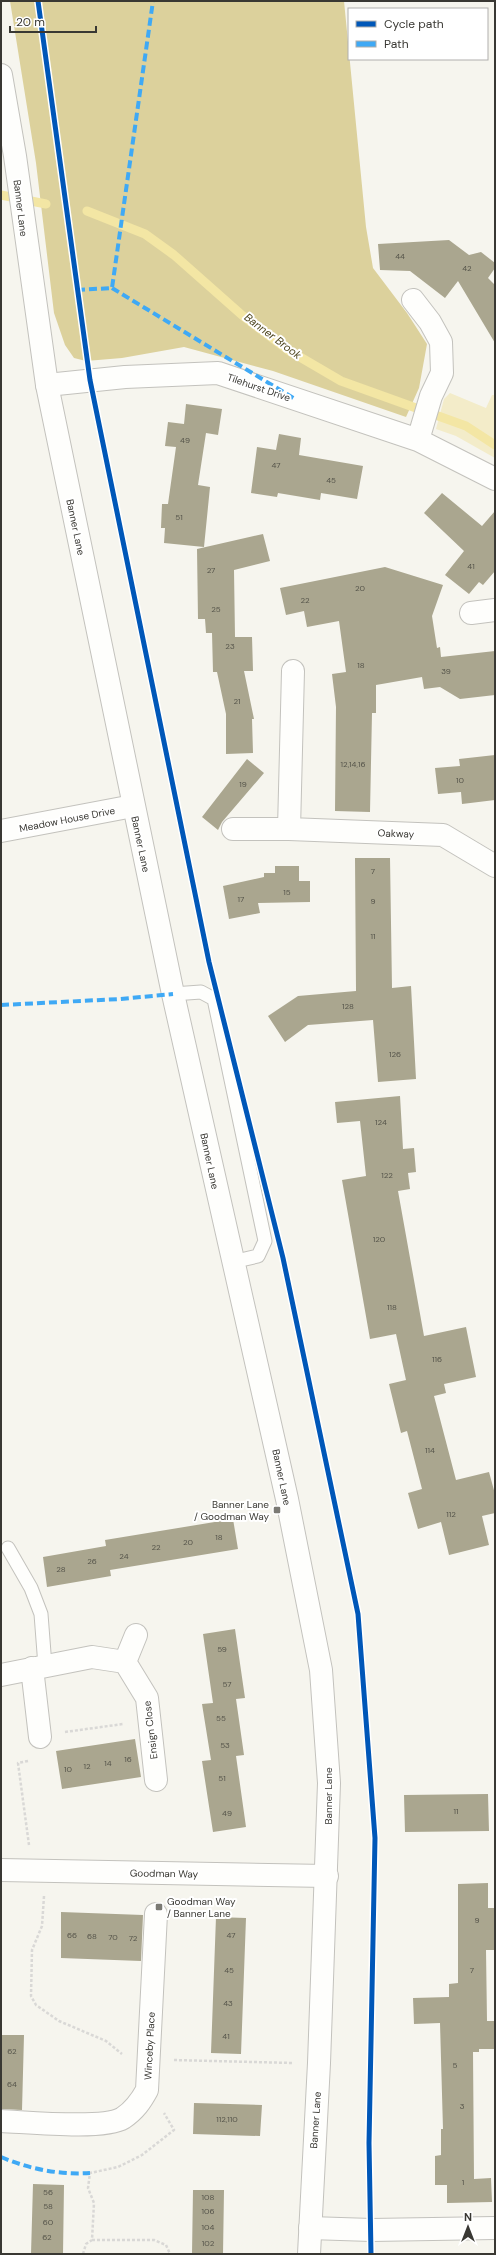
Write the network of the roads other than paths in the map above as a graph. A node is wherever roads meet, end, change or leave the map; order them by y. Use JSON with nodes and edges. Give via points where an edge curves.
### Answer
{"nodes":[{"id":1,"x":1,"y":75,"type":"edge"},
{"id":2,"x":413,"y":300,"type":"dead end"},
{"id":3,"x":47,"y":385,"type":"junction"},
{"id":4,"x":420,"y":432,"type":"junction"},
{"id":5,"x":495,"y":479,"type":"edge"},
{"id":6,"x":495,"y":610,"type":"edge"},
{"id":7,"x":471,"y":613,"type":"dead end"},
{"id":8,"x":292,"y":671,"type":"dead end"},
{"id":9,"x":133,"y":806,"type":"junction"},
{"id":10,"x":233,"y":829,"type":"dead end"},
{"id":11,"x":289,"y":829,"type":"junction"},
{"id":12,"x":1,"y":831,"type":"edge"},
{"id":13,"x":495,"y":866,"type":"edge"},
{"id":14,"x":173,"y":994,"type":"junction"},
{"id":15,"x":232,"y":1262,"type":"junction"},
{"id":16,"x":8,"y":1548,"type":"dead end"},
{"id":17,"x":136,"y":1635,"type":"dead end"},
{"id":18,"x":125,"y":1662,"type":"junction"},
{"id":19,"x":38,"y":1667,"type":"junction"},
{"id":20,"x":1,"y":1675,"type":"edge"},
{"id":21,"x":40,"y":1737,"type":"road end"},
{"id":22,"x":156,"y":1780,"type":"dead end"},
{"id":23,"x":1,"y":1870,"type":"edge"},
{"id":24,"x":327,"y":1876,"type":"junction"},
{"id":25,"x":156,"y":1914,"type":"dead end"},
{"id":26,"x":1,"y":2121,"type":"edge"},
{"id":27,"x":310,"y":2228,"type":"junction"},
{"id":28,"x":495,"y":2228,"type":"edge"},
{"id":29,"x":309,"y":2254,"type":"edge"}],
"edges":[{"from":1,"to":3,"type":"street","name":"Banner Lane"},
{"from":2,"to":4,"type":"street","via":[[441,342],[442,373],[431,396]]},
{"from":3,"to":4,"type":"street","name":"Tilehurst Drive","via":[[125,376],[218,373]]},
{"from":3,"to":9,"type":"street","name":"Banner Lane"},
{"from":4,"to":5,"type":"street","name":"Tilehurst Drive"},
{"from":6,"to":7,"type":"street"},
{"from":8,"to":11,"type":"street"},
{"from":9,"to":12,"type":"street","name":"Meadow House Drive"},
{"from":9,"to":14,"type":"street","name":"Banner Lane"},
{"from":10,"to":11,"type":"street","name":"Oakway"},
{"from":11,"to":13,"type":"street","name":"Oakway","via":[[443,835]]},
{"from":14,"to":15,"type":"street","name":"Banner Lane"},
{"from":14,"to":15,"type":"lane","via":[[201,992],[214,999],[265,1242],[258,1256]]},
{"from":15,"to":24,"type":"street","name":"Banner Lane","via":[[286,1492],[321,1670],[329,1783]]},
{"from":16,"to":19,"type":"lane","via":[[31,1588],[41,1614]]},
{"from":17,"to":18,"type":"street"},
{"from":18,"to":19,"type":"street","via":[[92,1657]]},
{"from":18,"to":22,"type":"street","name":"Ensign Close","via":[[147,1698]]},
{"from":19,"to":20,"type":"street"},
{"from":19,"to":21,"type":"street"},
{"from":23,"to":24,"type":"street","name":"Goodman Way"},
{"from":24,"to":27,"type":"street","name":"Banner Lane"},
{"from":25,"to":26,"type":"street","name":"Winceby Place","via":[[146,2090],[139,2104],[122,2118],[100,2124]]},
{"from":27,"to":28,"type":"street"},
{"from":27,"to":29,"type":"street","name":"Banner Lane"}]}
